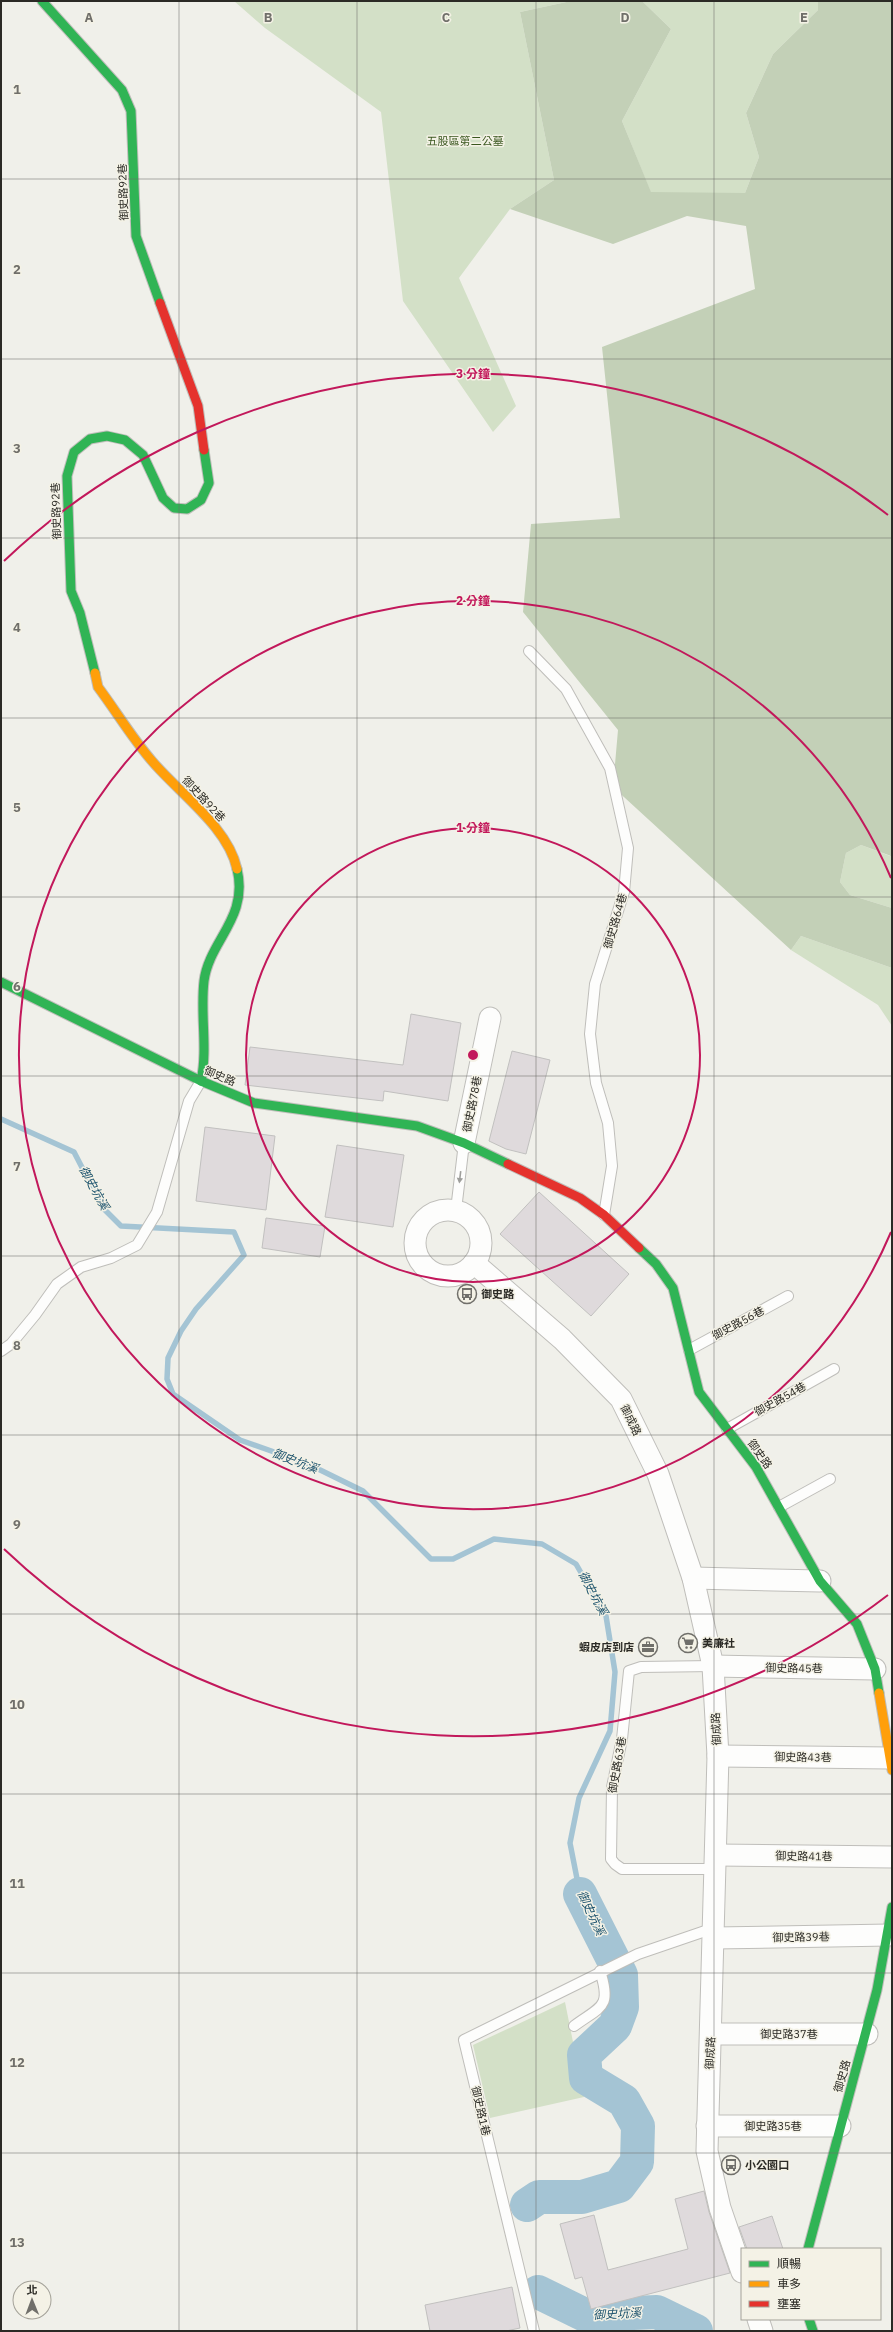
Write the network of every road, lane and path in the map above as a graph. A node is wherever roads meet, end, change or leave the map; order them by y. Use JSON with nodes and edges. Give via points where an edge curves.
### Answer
{"nodes":[{"id":1,"x":42,"y":1,"type":"edge"},
{"id":2,"x":529,"y":650,"type":"dead end"},
{"id":3,"x":1,"y":982,"type":"edge"},
{"id":4,"x":490,"y":1018,"type":"dead end"},
{"id":5,"x":201,"y":1081,"type":"junction"},
{"id":6,"x":464,"y":1143,"type":"junction"},
{"id":7,"x":456,"y":1210,"type":"junction"},
{"id":8,"x":604,"y":1215,"type":"junction"},
{"id":9,"x":474,"y":1263,"type":"junction"},
{"id":10,"x":788,"y":1296,"type":"dead end"},
{"id":11,"x":688,"y":1350,"type":"junction"},
{"id":12,"x":1,"y":1351,"type":"edge"},
{"id":13,"x":834,"y":1369,"type":"dead end"},
{"id":14,"x":727,"y":1429,"type":"junction"},
{"id":15,"x":830,"y":1479,"type":"dead end"},
{"id":16,"x":778,"y":1507,"type":"junction"},
{"id":17,"x":692,"y":1578,"type":"junction"},
{"id":18,"x":820,"y":1581,"type":"junction"},
{"id":19,"x":713,"y":1666,"type":"junction"},
{"id":20,"x":875,"y":1669,"type":"junction"},
{"id":21,"x":718,"y":1756,"type":"junction"},
{"id":22,"x":890,"y":1764,"type":"edge"},
{"id":23,"x":892,"y":1857,"type":"edge"},
{"id":24,"x":716,"y":1862,"type":"junction"},
{"id":25,"x":892,"y":1907,"type":"edge"},
{"id":26,"x":714,"y":1933,"type":"junction"},
{"id":27,"x":889,"y":1935,"type":"junction"},
{"id":28,"x":600,"y":1971,"type":"junction"},
{"id":29,"x":574,"y":2026,"type":"dead end"},
{"id":30,"x":711,"y":2034,"type":"junction"},
{"id":31,"x":867,"y":2034,"type":"junction"},
{"id":32,"x":707,"y":2126,"type":"junction"},
{"id":33,"x":840,"y":2126,"type":"junction"},
{"id":34,"x":808,"y":2248,"type":"edge"},
{"id":35,"x":741,"y":2269,"type":"edge"},
{"id":36,"x":758,"y":2320,"type":"edge"},
{"id":37,"x":809,"y":2320,"type":"edge"},
{"id":38,"x":534,"y":2331,"type":"edge"},
{"id":39,"x":762,"y":2331,"type":"edge"},
{"id":40,"x":813,"y":2331,"type":"edge"}],
"edges":[{"from":1,"to":5,"type":"street","name":"御史路92巷","via":[[122,90],[131,111],[136,236],[198,406],[209,483],[201,500],[187,509],[174,508],[163,498],[143,455],[125,440],[107,436],[90,439],[74,452],[66,476],[71,591],[80,613],[98,687],[151,760],[224,838],[235,859],[239,876],[239,899],[204,980],[205,1062]]},
{"from":2,"to":8,"type":"lane","name":"御史路64巷","via":[[566,689],[610,768],[628,848],[624,892],[596,984],[590,1034],[596,1083],[608,1123],[612,1166]]},
{"from":3,"to":5,"type":"street","name":"御史路"},
{"from":4,"to":6,"type":"street","name":"御史路78巷"},
{"from":5,"to":6,"type":"street","name":"御史路","via":[[254,1103],[417,1126]]},
{"from":5,"to":12,"type":"lane","via":[[189,1101],[158,1212],[137,1245],[110,1258],[82,1267],[57,1284],[11,1344]]},
{"from":6,"to":7,"type":"lane","one_way":true},
{"from":6,"to":8,"type":"street","name":"御史路","via":[[580,1198]]},
{"from":7,"to":9,"type":"street","via":[[477,1228],[480,1245]]},
{"from":7,"to":9,"type":"street","via":[[438,1211],[422,1222],[414,1239],[418,1258],[423,1266],[440,1275],[459,1274]]},
{"from":8,"to":11,"type":"street","name":"御史路","via":[[656,1264],[673,1288]]},
{"from":9,"to":17,"type":"street","name":"御成路","via":[[562,1339],[621,1399],[658,1474]]},
{"from":10,"to":11,"type":"lane","name":"御史路56巷"},
{"from":11,"to":14,"type":"street","name":"御史路","via":[[699,1392]]},
{"from":13,"to":14,"type":"lane","name":"御史路54巷"},
{"from":14,"to":16,"type":"street","name":"御史路","via":[[756,1467]]},
{"from":15,"to":16,"type":"lane"},
{"from":16,"to":18,"type":"street","name":"御史路"},
{"from":17,"to":18,"type":"street"},
{"from":17,"to":19,"type":"street","name":"御成路"},
{"from":18,"to":20,"type":"street","name":"御史路","via":[[857,1624]]},
{"from":19,"to":20,"type":"street","name":"御史路45巷"},
{"from":19,"to":21,"type":"street","name":"御成路"},
{"from":19,"to":24,"type":"lane","name":"御史路63巷","via":[[641,1667],[630,1671],[622,1739],[612,1787],[611,1859],[622,1869]]},
{"from":20,"to":22,"type":"street","name":"御史路"},
{"from":21,"to":22,"type":"street","name":"御史路43巷"},
{"from":21,"to":24,"type":"street","name":"御成路"},
{"from":23,"to":24,"type":"street","name":"御史路41巷"},
{"from":24,"to":26,"type":"street","name":"御成路"},
{"from":25,"to":27,"type":"street","name":"御史路"},
{"from":26,"to":27,"type":"street","name":"御史路39巷"},
{"from":26,"to":28,"type":"lane","via":[[638,1954]]},
{"from":26,"to":30,"type":"street","name":"御成路"},
{"from":27,"to":31,"type":"street","name":"御史路"},
{"from":28,"to":29,"type":"lane","via":[[607,1992],[603,2005]]},
{"from":28,"to":38,"type":"lane","name":"御史路1巷","via":[[464,2040]]},
{"from":30,"to":31,"type":"street","name":"御史路37巷"},
{"from":30,"to":32,"type":"street","name":"御成路"},
{"from":31,"to":33,"type":"street","name":"御史路"},
{"from":32,"to":33,"type":"street","name":"御史路35巷"},
{"from":32,"to":35,"type":"street","name":"御成路","via":[[707,2151],[720,2208]]},
{"from":33,"to":34,"type":"street","name":"御史路"},
{"from":36,"to":39,"type":"street"},
{"from":37,"to":40,"type":"street"}]}
